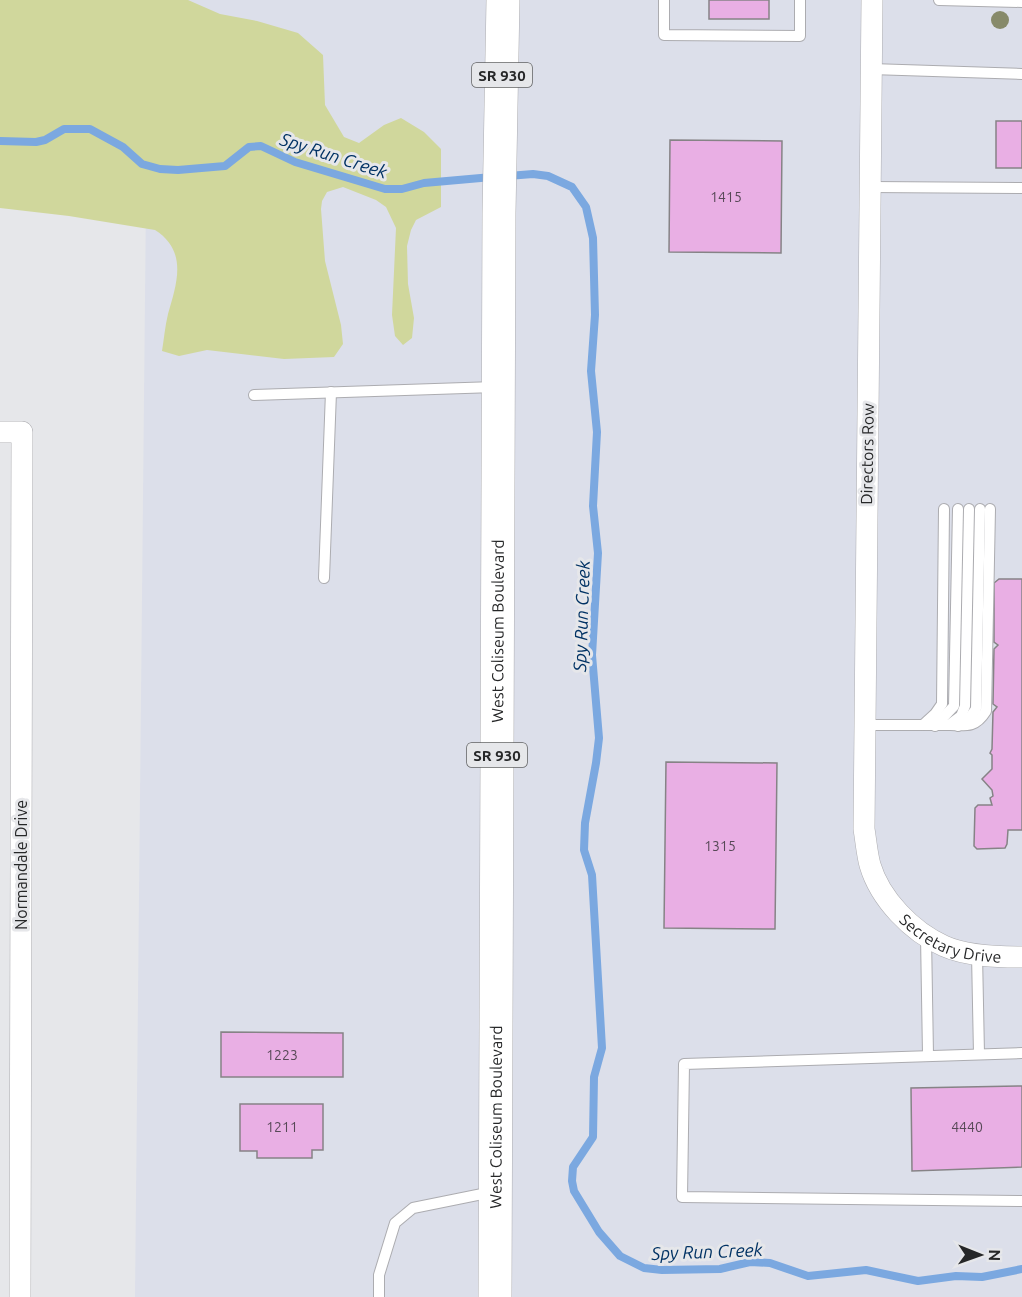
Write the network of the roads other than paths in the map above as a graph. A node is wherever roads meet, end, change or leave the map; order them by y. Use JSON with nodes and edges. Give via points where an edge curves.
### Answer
{"nodes":[{"id":1,"x":503,"y":0,"type":"edge"},
{"id":2,"x":664,"y":0,"type":"edge"},
{"id":3,"x":800,"y":0,"type":"edge"},
{"id":4,"x":872,"y":0,"type":"edge"},
{"id":5,"x":939,"y":0,"type":"edge"},
{"id":6,"x":1022,"y":2,"type":"edge"},
{"id":7,"x":871,"y":69,"type":"junction"},
{"id":8,"x":1022,"y":74,"type":"edge"},
{"id":9,"x":870,"y":188,"type":"junction"},
{"id":10,"x":1022,"y":188,"type":"edge"},
{"id":11,"x":499,"y":386,"type":"junction"},
{"id":12,"x":331,"y":392,"type":"junction"},
{"id":13,"x":254,"y":395,"type":"dead end"},
{"id":14,"x":0,"y":432,"type":"edge"},
{"id":15,"x":944,"y":509,"type":"dead end"},
{"id":16,"x":974,"y":509,"type":"junction"},
{"id":17,"x":324,"y":578,"type":"dead end"},
{"id":18,"x":864,"y":725,"type":"junction"},
{"id":19,"x":922,"y":725,"type":"junction"},
{"id":20,"x":954,"y":725,"type":"junction"},
{"id":21,"x":935,"y":726,"type":"junction"},
{"id":22,"x":889,"y":902,"type":"joint"},
{"id":23,"x":926,"y":936,"type":"junction"},
{"id":24,"x":977,"y":954,"type":"junction"},
{"id":25,"x":1022,"y":957,"type":"edge"},
{"id":26,"x":1022,"y":1053,"type":"edge"},
{"id":27,"x":979,"y":1054,"type":"junction"},
{"id":28,"x":928,"y":1055,"type":"junction"},
{"id":29,"x":496,"y":1192,"type":"junction"},
{"id":30,"x":1022,"y":1201,"type":"edge"},
{"id":31,"x":20,"y":1297,"type":"edge"},
{"id":32,"x":379,"y":1297,"type":"edge"},
{"id":33,"x":495,"y":1297,"type":"edge"}],
"edges":[{"from":1,"to":11,"type":"highway","name":"West Coliseum Boulevard","number":"SR 930"},
{"from":2,"to":3,"type":"lane","via":[[664,35],[800,36]]},
{"from":4,"to":7,"type":"street","name":"Directors Row"},
{"from":5,"to":6,"type":"lane"},
{"from":7,"to":8,"type":"lane"},
{"from":7,"to":9,"type":"street","name":"Directors Row"},
{"from":9,"to":10,"type":"lane"},
{"from":9,"to":18,"type":"street","name":"Directors Row"},
{"from":11,"to":12,"type":"lane"},
{"from":11,"to":29,"type":"highway","name":"West Coliseum Boulevard","number":"SR 930"},
{"from":12,"to":13,"type":"lane"},
{"from":12,"to":17,"type":"lane"},
{"from":14,"to":31,"type":"street","name":"Normandale Drive","via":[[22,432]]},
{"from":15,"to":19,"type":"lane","via":[[942,704]]},
{"from":16,"to":20,"type":"lane","via":[[965,706]]},
{"from":16,"to":20,"type":"lane","via":[[987,711],[980,721],[968,726]]},
{"from":16,"to":21,"type":"lane","via":[[954,706]]},
{"from":18,"to":19,"type":"lane"},
{"from":18,"to":22,"type":"street","name":"Directors Row","via":[[864,829],[870,866]]},
{"from":19,"to":21,"type":"lane"},
{"from":20,"to":21,"type":"lane"},
{"from":22,"to":23,"type":"street","name":"Secretary Drive"},
{"from":23,"to":24,"type":"street","name":"Secretary Drive","via":[[944,946]]},
{"from":23,"to":28,"type":"lane"},
{"from":24,"to":25,"type":"street","name":"Secretary Drive"},
{"from":24,"to":27,"type":"lane"},
{"from":26,"to":27,"type":"lane"},
{"from":27,"to":28,"type":"lane"},
{"from":28,"to":30,"type":"lane","via":[[684,1064],[682,1197]]},
{"from":29,"to":32,"type":"lane","via":[[413,1208],[395,1223],[379,1275]]},
{"from":29,"to":33,"type":"highway","name":"West Coliseum Boulevard","number":"SR 930"}]}
